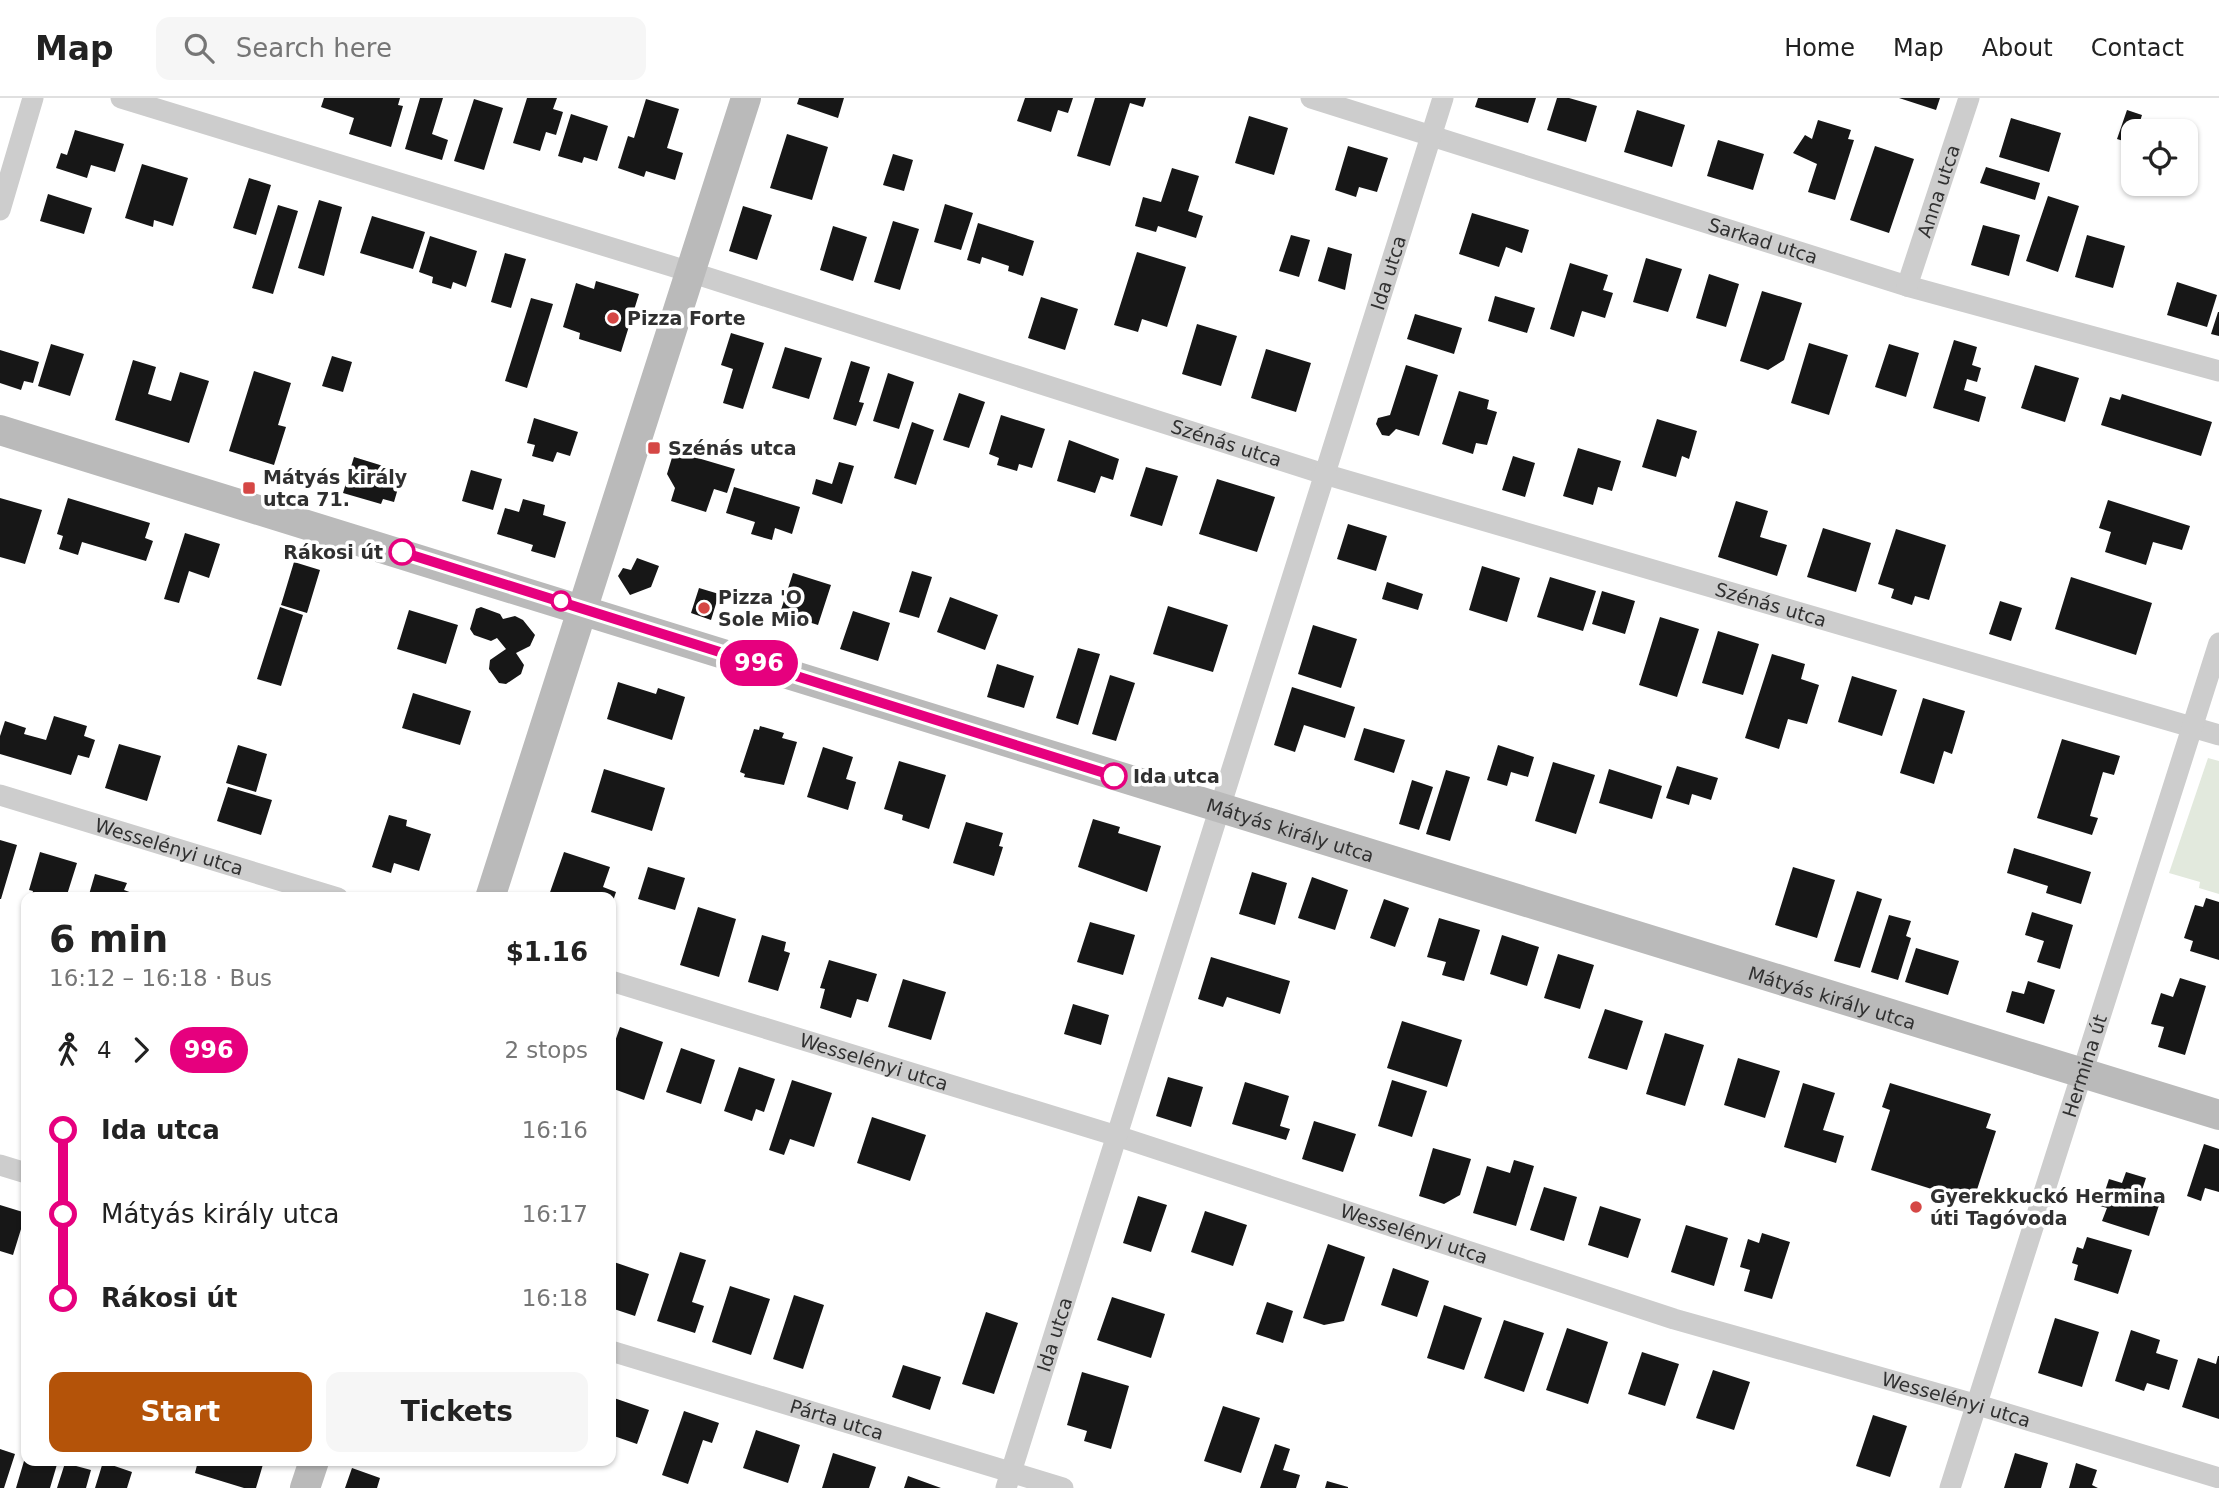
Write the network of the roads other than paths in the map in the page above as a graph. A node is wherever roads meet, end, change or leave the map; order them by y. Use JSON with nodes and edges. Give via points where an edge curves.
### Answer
{"nodes":[{"id":1,"x":33,"y":98,"type":"edge"},
{"id":2,"x":121,"y":98,"type":"edge"},
{"id":3,"x":746,"y":98,"type":"edge"},
{"id":4,"x":1311,"y":98,"type":"edge"},
{"id":5,"x":1443,"y":98,"type":"edge"},
{"id":6,"x":1969,"y":98,"type":"edge"},
{"id":7,"x":1430,"y":135,"type":"junction"},
{"id":8,"x":0,"y":210,"type":"edge"},
{"id":9,"x":691,"y":272,"type":"junction"},
{"id":10,"x":1907,"y":286,"type":"junction"},
{"id":11,"x":2219,"y":371,"type":"edge"},
{"id":12,"x":0,"y":430,"type":"edge"},
{"id":13,"x":1324,"y":474,"type":"junction"},
{"id":14,"x":582,"y":608,"type":"junction"},
{"id":15,"x":2219,"y":643,"type":"edge"},
{"id":16,"x":2192,"y":729,"type":"junction"},
{"id":17,"x":2219,"y":735,"type":"edge"},
{"id":18,"x":0,"y":795,"type":"edge"},
{"id":19,"x":1219,"y":809,"type":"junction"},
{"id":20,"x":318,"y":892,"type":"edge"},
{"id":21,"x":492,"y":892,"type":"edge"},
{"id":22,"x":616,"y":983,"type":"edge"},
{"id":23,"x":2082,"y":1074,"type":"junction"},
{"id":24,"x":2219,"y":1115,"type":"edge"},
{"id":25,"x":1117,"y":1136,"type":"junction"},
{"id":26,"x":0,"y":1165,"type":"edge"},
{"id":27,"x":21,"y":1171,"type":"edge"},
{"id":28,"x":616,"y":1353,"type":"edge"},
{"id":29,"x":1978,"y":1405,"type":"junction"},
{"id":30,"x":312,"y":1466,"type":"edge"},
{"id":31,"x":2219,"y":1478,"type":"edge"},
{"id":32,"x":1009,"y":1480,"type":"edge"},
{"id":33,"x":305,"y":1488,"type":"edge"},
{"id":34,"x":1063,"y":1488,"type":"edge"},
{"id":35,"x":1950,"y":1488,"type":"edge"}],
"edges":[{"from":1,"to":8,"type":"street"},
{"from":2,"to":9,"type":"street","name":"Szénás utca"},
{"from":3,"to":9,"type":"street"},
{"from":4,"to":7,"type":"street","name":"Sarkad utca"},
{"from":5,"to":7,"type":"street","name":"Ida utca"},
{"from":6,"to":10,"type":"street","name":"Anna utca"},
{"from":7,"to":10,"type":"street","name":"Sarkad utca"},
{"from":7,"to":13,"type":"street","name":"Ida utca"},
{"from":9,"to":13,"type":"street","name":"Szénás utca"},
{"from":9,"to":14,"type":"street"},
{"from":10,"to":11,"type":"street","name":"Sarkad utca"},
{"from":12,"to":14,"type":"street","name":"Mátyás király utca"},
{"from":13,"to":16,"type":"street","name":"Szénás utca"},
{"from":13,"to":19,"type":"street","name":"Ida utca"},
{"from":14,"to":19,"type":"street","name":"Mátyás király utca"},
{"from":14,"to":21,"type":"street"},
{"from":15,"to":16,"type":"street","name":"Hermina út"},
{"from":16,"to":17,"type":"street","name":"Szénás utca"},
{"from":16,"to":23,"type":"street","name":"Hermina út"},
{"from":18,"to":20,"type":"street","name":"Wesselényi utca"},
{"from":19,"to":23,"type":"street","name":"Mátyás király utca"},
{"from":19,"to":25,"type":"street","name":"Ida utca"},
{"from":22,"to":25,"type":"street","name":"Wesselényi utca"},
{"from":23,"to":24,"type":"street","name":"Mátyás király utca"},
{"from":23,"to":29,"type":"street","name":"Hermina út"},
{"from":25,"to":29,"type":"street","name":"Wesselényi utca","via":[[1674,1319]]},
{"from":25,"to":32,"type":"street","name":"Ida utca"},
{"from":26,"to":27,"type":"street"},
{"from":28,"to":32,"type":"street","name":"Párta utca"},
{"from":29,"to":31,"type":"street","name":"Wesselényi utca"},
{"from":29,"to":35,"type":"street","name":"Hermina út"},
{"from":30,"to":33,"type":"street"},
{"from":32,"to":34,"type":"street","name":"Párta utca"}]}
